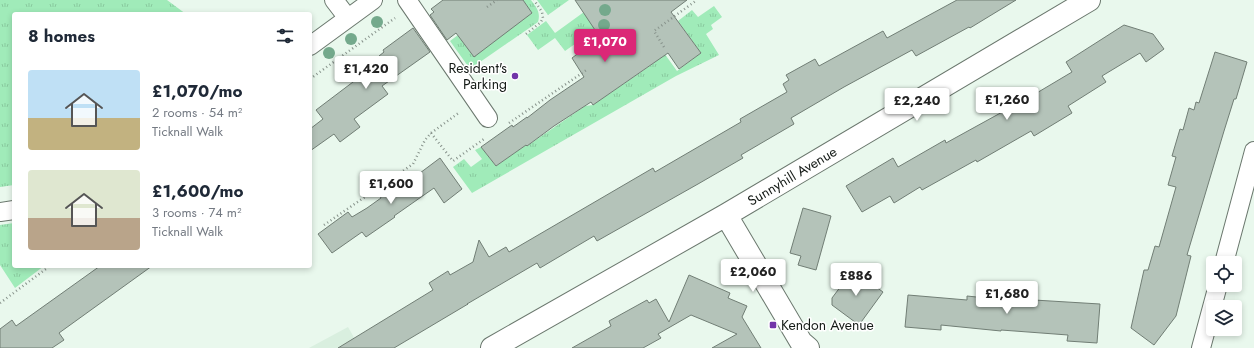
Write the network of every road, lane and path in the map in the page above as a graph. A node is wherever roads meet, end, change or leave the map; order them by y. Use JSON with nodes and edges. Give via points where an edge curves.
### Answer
{"nodes":[{"id":1,"x":334,"y":0,"type":"edge"},
{"id":2,"x":373,"y":0,"type":"edge"},
{"id":3,"x":497,"y":0,"type":"edge"},
{"id":4,"x":534,"y":0,"type":"edge"},
{"id":5,"x":697,"y":0,"type":"edge"},
{"id":6,"x":1089,"y":0,"type":"edge"},
{"id":7,"x":409,"y":3,"type":"edge"},
{"id":8,"x":487,"y":7,"type":"dead end"},
{"id":9,"x":347,"y":18,"type":"junction"},
{"id":10,"x":526,"y":34,"type":"dead end"},
{"id":11,"x":312,"y":44,"type":"edge"},
{"id":12,"x":664,"y":47,"type":"dead end"},
{"id":13,"x":312,"y":77,"type":"edge"},
{"id":14,"x":477,"y":101,"type":"junction"},
{"id":15,"x":488,"y":118,"type":"dead end"},
{"id":16,"x":1254,"y":151,"type":"edge"},
{"id":17,"x":12,"y":210,"type":"edge"},
{"id":18,"x":0,"y":212,"type":"edge"},
{"id":19,"x":726,"y":215,"type":"junction"},
{"id":20,"x":324,"y":225,"type":"dead end"},
{"id":21,"x":1226,"y":256,"type":"edge"},
{"id":22,"x":47,"y":268,"type":"edge"},
{"id":23,"x":1216,"y":292,"type":"edge"},
{"id":24,"x":0,"y":303,"type":"edge"},
{"id":25,"x":492,"y":348,"type":"edge"},
{"id":26,"x":808,"y":348,"type":"edge"},
{"id":27,"x":1201,"y":348,"type":"edge"}],
"edges":[{"from":1,"to":9,"type":"street"},
{"from":2,"to":9,"type":"street"},
{"from":3,"to":8,"type":"path"},
{"from":4,"to":10,"type":"path","via":[[543,18]]},
{"from":5,"to":12,"type":"path","via":[[654,31]]},
{"from":6,"to":19,"type":"street","name":"Sunnyhill Avenue"},
{"from":7,"to":13,"type":"path"},
{"from":7,"to":14,"type":"street"},
{"from":9,"to":11,"type":"street"},
{"from":14,"to":15,"type":"street"},
{"from":14,"to":20,"type":"path","via":[[431,133],[413,164]]},
{"from":16,"to":21,"type":"street"},
{"from":17,"to":18,"type":"street"},
{"from":19,"to":25,"type":"street","name":"Sunnyhill Avenue"},
{"from":19,"to":26,"type":"street","via":[[801,342]]},
{"from":22,"to":24,"type":"path"},
{"from":23,"to":27,"type":"street"}]}
